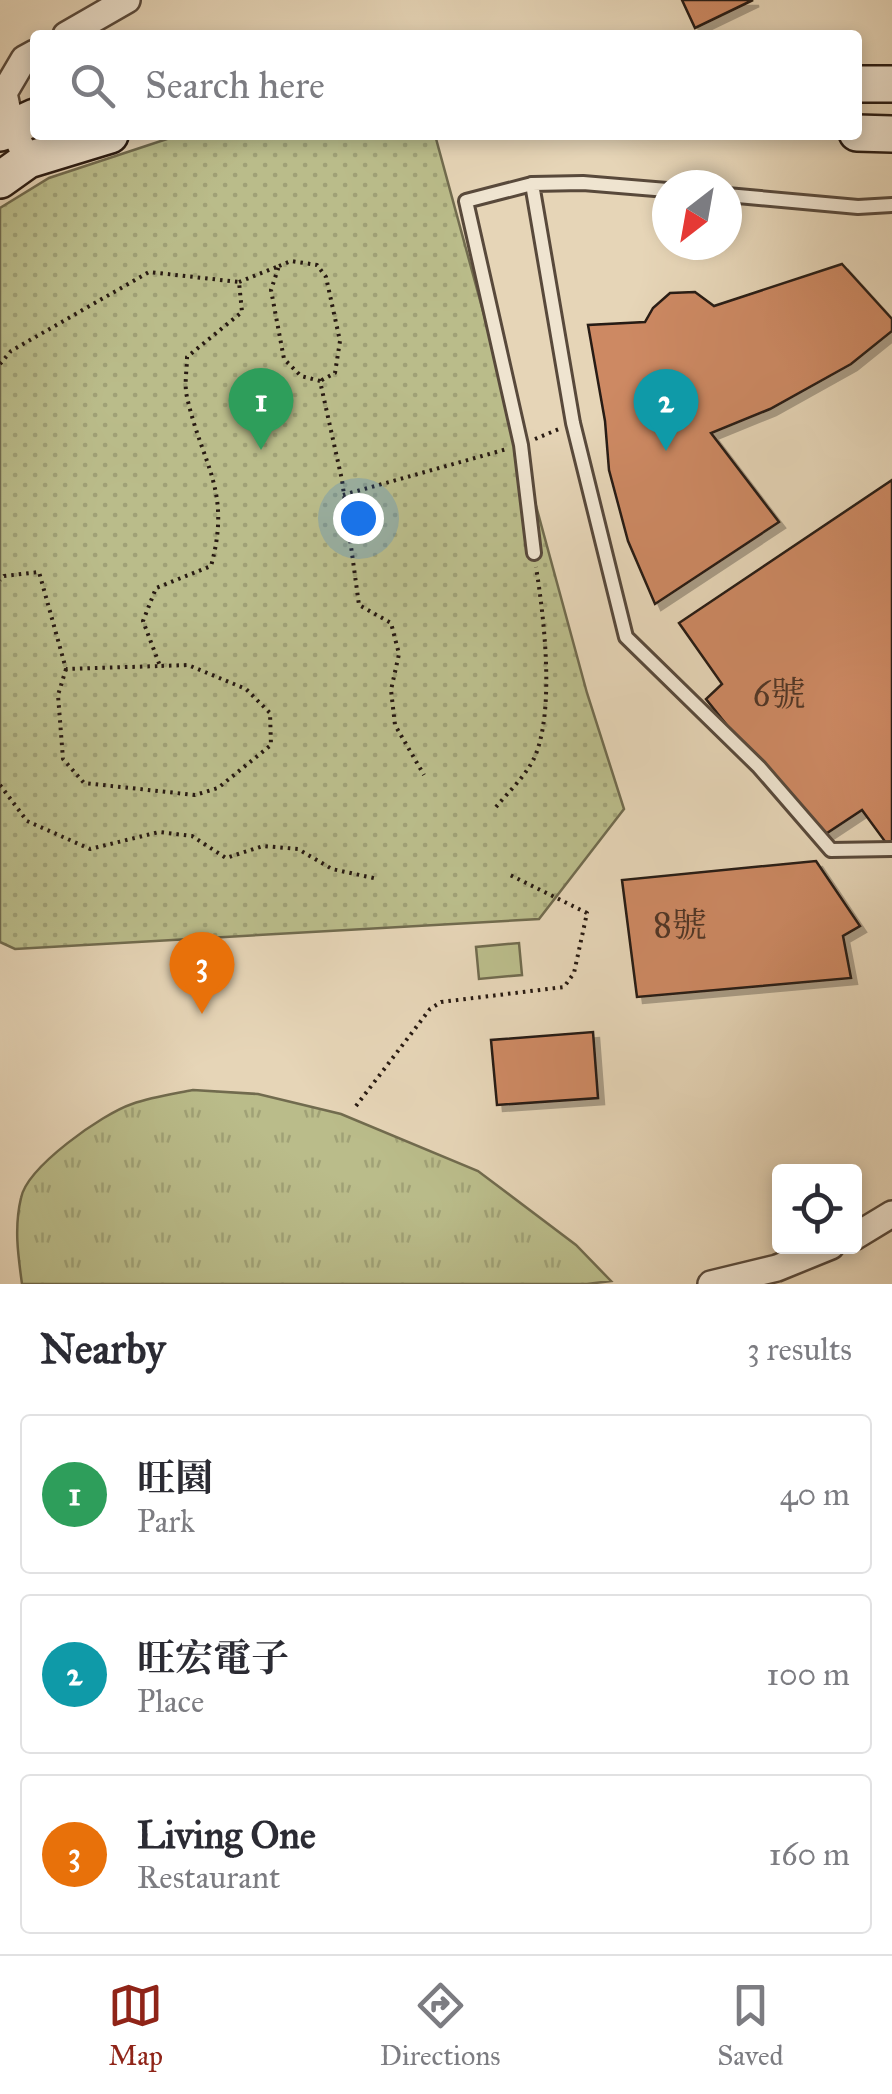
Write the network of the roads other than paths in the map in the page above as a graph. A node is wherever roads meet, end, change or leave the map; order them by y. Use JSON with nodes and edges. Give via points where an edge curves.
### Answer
{"nodes":[{"id":1,"x":127,"y":0,"type":"edge"},
{"id":2,"x":75,"y":30,"type":"edge"},
{"id":3,"x":30,"y":56,"type":"edge"},
{"id":4,"x":862,"y":84,"type":"edge"},
{"id":5,"x":892,"y":84,"type":"edge"},
{"id":6,"x":15,"y":126,"type":"edge"},
{"id":7,"x":862,"y":133,"type":"edge"},
{"id":8,"x":892,"y":134,"type":"edge"},
{"id":9,"x":96,"y":140,"type":"edge"},
{"id":10,"x":14,"y":170,"type":"edge"},
{"id":11,"x":532,"y":184,"type":"junction"},
{"id":12,"x":652,"y":189,"type":"edge"},
{"id":13,"x":742,"y":196,"type":"edge"},
{"id":14,"x":892,"y":205,"type":"edge"},
{"id":15,"x":534,"y":553,"type":"road end"},
{"id":16,"x":892,"y":849,"type":"edge"},
{"id":17,"x":892,"y":1214,"type":"edge"},
{"id":18,"x":862,"y":1232,"type":"edge"},
{"id":19,"x":811,"y":1254,"type":"edge"},
{"id":20,"x":711,"y":1284,"type":"edge"}],
"edges":[{"from":1,"to":2,"type":"street"},
{"from":3,"to":6,"type":"street","via":[[4,93]]},
{"from":4,"to":5,"type":"street"},
{"from":6,"to":10,"type":"street"},
{"from":7,"to":8,"type":"street"},
{"from":9,"to":10,"type":"street"},
{"from":11,"to":12,"type":"lane"},
{"from":11,"to":15,"type":"lane","via":[[466,201],[520,445]]},
{"from":11,"to":16,"type":"lane","via":[[573,424],[626,637],[759,767],[832,850]]},
{"from":13,"to":14,"type":"lane"},
{"from":17,"to":18,"type":"street"},
{"from":19,"to":20,"type":"street"}]}
